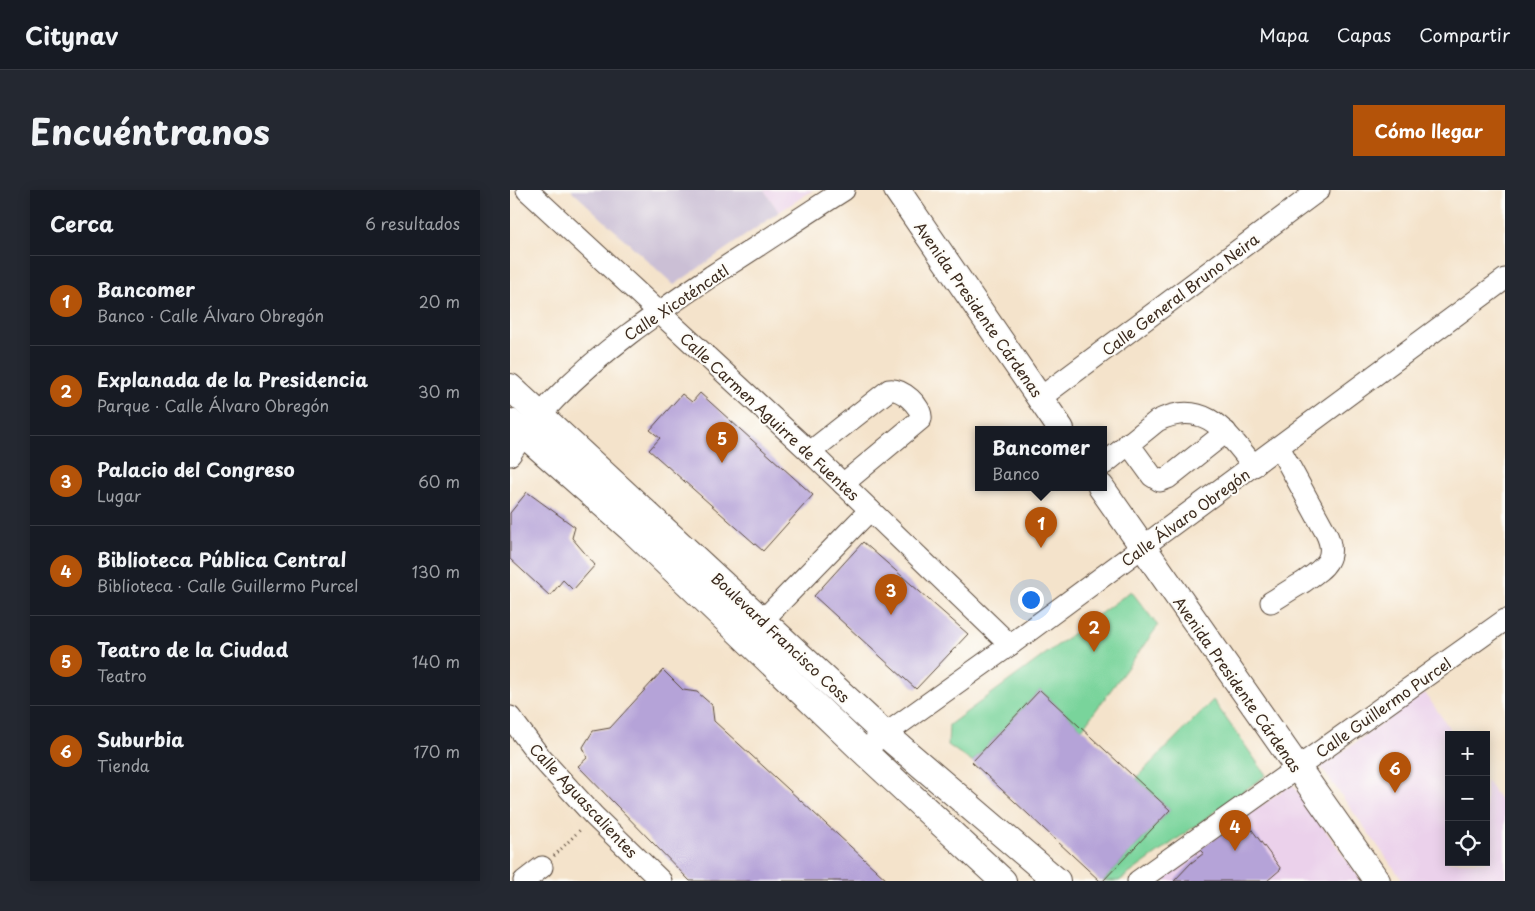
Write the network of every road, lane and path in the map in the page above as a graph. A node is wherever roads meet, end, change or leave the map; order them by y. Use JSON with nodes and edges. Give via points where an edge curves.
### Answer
{"nodes":[{"id":1,"x":527,"y":190,"type":"edge"},
{"id":2,"x":844,"y":190,"type":"edge"},
{"id":3,"x":897,"y":190,"type":"edge"},
{"id":4,"x":1319,"y":190,"type":"edge"},
{"id":5,"x":1505,"y":279,"type":"edge"},
{"id":6,"x":659,"y":311,"type":"junction"},
{"id":7,"x":510,"y":387,"type":"edge"},
{"id":8,"x":1040,"y":398,"type":"junction"},
{"id":9,"x":541,"y":414,"type":"junction"},
{"id":10,"x":1059,"y":426,"type":"edge"},
{"id":11,"x":1226,"y":432,"type":"junction"},
{"id":12,"x":514,"y":437,"type":"edge"},
{"id":13,"x":1128,"y":443,"type":"junction"},
{"id":14,"x":1279,"y":447,"type":"junction"},
{"id":15,"x":810,"y":452,"type":"junction"},
{"id":16,"x":1107,"y":461,"type":"edge"},
{"id":17,"x":1254,"y":466,"type":"junction"},
{"id":18,"x":843,"y":484,"type":"junction"},
{"id":19,"x":1103,"y":491,"type":"edge"},
{"id":20,"x":870,"y":510,"type":"junction"},
{"id":21,"x":638,"y":520,"type":"junction"},
{"id":22,"x":1143,"y":547,"type":"junction"},
{"id":23,"x":1271,"y":602,"type":"dead end"},
{"id":24,"x":763,"y":620,"type":"junction"},
{"id":25,"x":1505,"y":620,"type":"edge"},
{"id":26,"x":1010,"y":645,"type":"junction"},
{"id":27,"x":510,"y":717,"type":"edge"},
{"id":28,"x":886,"y":734,"type":"junction"},
{"id":29,"x":862,"y":750,"type":"junction"},
{"id":30,"x":1297,"y":768,"type":"junction"},
{"id":31,"x":594,"y":816,"type":"junction"},
{"id":32,"x":542,"y":866,"type":"joint"},
{"id":33,"x":524,"y":881,"type":"edge"},
{"id":34,"x":661,"y":881,"type":"edge"},
{"id":35,"x":1004,"y":881,"type":"edge"},
{"id":36,"x":1057,"y":881,"type":"edge"},
{"id":37,"x":1138,"y":881,"type":"edge"},
{"id":38,"x":1377,"y":881,"type":"edge"}],
"edges":[{"from":1,"to":6,"type":"street","name":"Calle Carmen Aguirre de Fuentes"},
{"from":2,"to":6,"type":"street","name":"Calle Xicoténcatl"},
{"from":3,"to":8,"type":"main road","name":"Avenida Presidente Cárdenas"},
{"from":4,"to":8,"type":"street","name":"Calle General Bruno Neira"},
{"from":5,"to":14,"type":"street","name":"Calle Álvaro Obregón"},
{"from":6,"to":9,"type":"street","name":"Calle Xicoténcatl","via":[[611,346]]},
{"from":6,"to":15,"type":"street","name":"Calle Carmen Aguirre de Fuentes"},
{"from":7,"to":9,"type":"main road","name":"Boulevard Francisco Coss"},
{"from":8,"to":10,"type":"main road","name":"Avenida Presidente Cárdenas"},
{"from":9,"to":12,"type":"street","name":"Calle Xicoténcatl"},
{"from":9,"to":21,"type":"main road","name":"Boulevard Francisco Coss"},
{"from":11,"to":13,"type":"street","via":[[1206,417],[1177,414],[1157,421]]},
{"from":11,"to":13,"type":"street","via":[[1160,481],[1152,476]]},
{"from":11,"to":17,"type":"street"},
{"from":12,"to":21,"type":"main road","name":"Boulevard Francisco Coss"},
{"from":13,"to":16,"type":"street"},
{"from":14,"to":17,"type":"street","name":"Calle Álvaro Obregón"},
{"from":14,"to":23,"type":"street","via":[[1331,542],[1331,553],[1321,570]]},
{"from":15,"to":18,"type":"street","name":"Calle Carmen Aguirre de Fuentes"},
{"from":15,"to":18,"type":"street","via":[[889,390],[895,388],[905,394],[920,411],[921,419]]},
{"from":17,"to":22,"type":"street","name":"Calle Álvaro Obregón"},
{"from":18,"to":20,"type":"street","name":"Calle Carmen Aguirre de Fuentes"},
{"from":19,"to":22,"type":"main road","name":"Avenida Presidente Cárdenas"},
{"from":20,"to":24,"type":"street"},
{"from":20,"to":26,"type":"street","name":"Calle Carmen Aguirre de Fuentes"},
{"from":21,"to":24,"type":"main road","name":"Boulevard Francisco Coss"},
{"from":21,"to":29,"type":"main road","name":"Boulevard Francisco Coss"},
{"from":22,"to":26,"type":"street","name":"Calle Álvaro Obregón"},
{"from":22,"to":30,"type":"main road","name":"Avenida Presidente Cárdenas"},
{"from":24,"to":28,"type":"main road","name":"Boulevard Francisco Coss"},
{"from":25,"to":30,"type":"street","name":"Calle Guillermo Purcel"},
{"from":26,"to":28,"type":"street","name":"Calle Álvaro Obregón"},
{"from":27,"to":31,"type":"street","name":"Calle Aguascalientes","via":[[541,758]]},
{"from":28,"to":29,"type":"street","name":"Calle Álvaro Obregón"},
{"from":28,"to":36,"type":"main road","name":"Boulevard Francisco Coss"},
{"from":29,"to":35,"type":"main road","name":"Boulevard Francisco Coss"},
{"from":30,"to":37,"type":"street","name":"Calle Guillermo Purcel"},
{"from":30,"to":38,"type":"main road","name":"Avenida Presidente Cárdenas"},
{"from":31,"to":32,"type":"path"},
{"from":31,"to":34,"type":"street","name":"Calle Aguascalientes"},
{"from":32,"to":33,"type":"street"}]}
